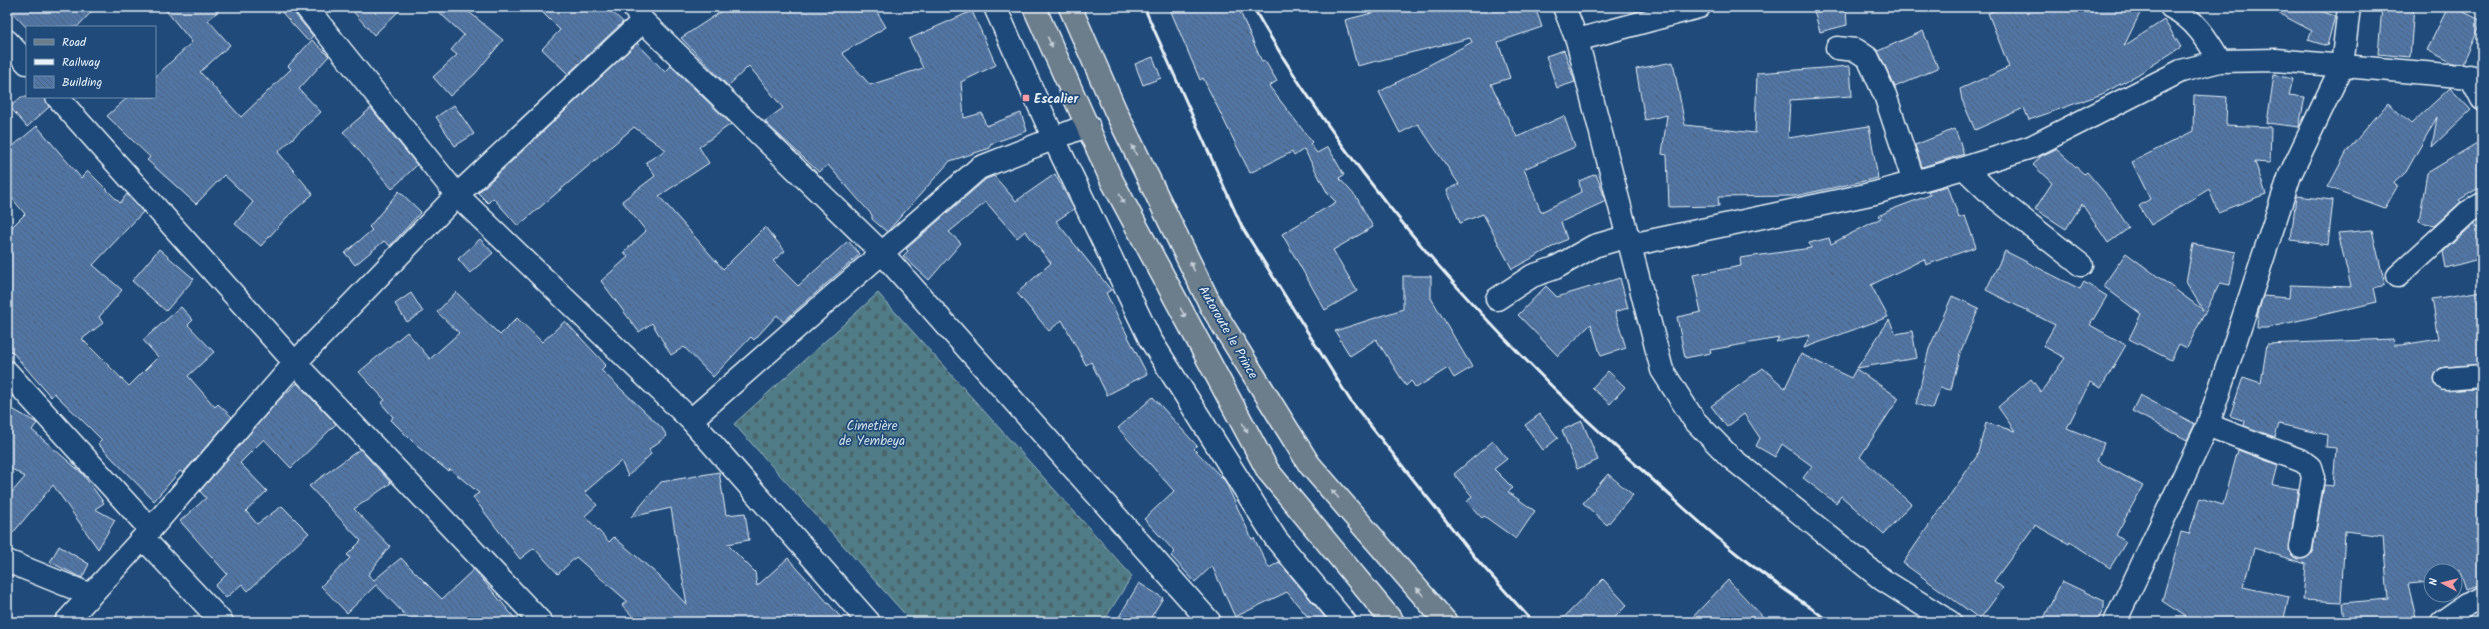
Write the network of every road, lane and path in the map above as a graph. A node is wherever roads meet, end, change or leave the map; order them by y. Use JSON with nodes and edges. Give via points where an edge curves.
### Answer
{"nodes":[{"id":1,"x":306,"y":7,"type":"edge"},
{"id":2,"x":995,"y":7,"type":"edge"},
{"id":3,"x":1034,"y":7,"type":"edge"},
{"id":4,"x":1070,"y":7,"type":"edge"},
{"id":5,"x":1564,"y":7,"type":"edge"},
{"id":6,"x":1699,"y":7,"type":"edge"},
{"id":7,"x":2171,"y":7,"type":"edge"},
{"id":8,"x":2349,"y":7,"type":"edge"},
{"id":9,"x":638,"y":14,"type":"edge"},
{"id":10,"x":1577,"y":40,"type":"junction"},
{"id":11,"x":7,"y":41,"type":"edge"},
{"id":12,"x":1837,"y":48,"type":"dead end"},
{"id":13,"x":2220,"y":61,"type":"junction"},
{"id":14,"x":26,"y":62,"type":"edge"},
{"id":15,"x":2342,"y":66,"type":"junction"},
{"id":16,"x":2476,"y":77,"type":"edge"},
{"id":17,"x":58,"y":98,"type":"edge"},
{"id":18,"x":2482,"y":99,"type":"edge"},
{"id":19,"x":1088,"y":125,"type":"junction"},
{"id":20,"x":1054,"y":139,"type":"junction"},
{"id":21,"x":1964,"y":168,"type":"junction"},
{"id":22,"x":1914,"y":182,"type":"junction"},
{"id":23,"x":457,"y":195,"type":"junction"},
{"id":24,"x":2482,"y":204,"type":"edge"},
{"id":25,"x":1630,"y":241,"type":"junction"},
{"id":26,"x":883,"y":254,"type":"junction"},
{"id":27,"x":2081,"y":265,"type":"dead end"},
{"id":28,"x":2398,"y":276,"type":"dead end"},
{"id":29,"x":1497,"y":299,"type":"dead end"},
{"id":30,"x":295,"y":363,"type":"junction"},
{"id":31,"x":7,"y":372,"type":"edge"},
{"id":32,"x":2482,"y":376,"type":"edge"},
{"id":33,"x":2446,"y":379,"type":"dead end"},
{"id":34,"x":691,"y":420,"type":"junction"},
{"id":35,"x":2208,"y":426,"type":"junction"},
{"id":36,"x":147,"y":534,"type":"junction"},
{"id":37,"x":2301,"y":547,"type":"dead end"},
{"id":38,"x":7,"y":561,"type":"edge"},
{"id":39,"x":91,"y":595,"type":"junction"},
{"id":40,"x":2482,"y":598,"type":"edge"},
{"id":41,"x":66,"y":622,"type":"edge"},
{"id":42,"x":222,"y":622,"type":"edge"},
{"id":43,"x":541,"y":622,"type":"edge"},
{"id":44,"x":869,"y":622,"type":"edge"},
{"id":45,"x":1210,"y":622,"type":"edge"},
{"id":46,"x":1345,"y":622,"type":"edge"},
{"id":47,"x":1393,"y":622,"type":"edge"},
{"id":48,"x":1446,"y":622,"type":"edge"},
{"id":49,"x":1950,"y":622,"type":"edge"},
{"id":50,"x":2115,"y":622,"type":"edge"},
{"id":51,"x":2442,"y":622,"type":"edge"}],
"edges":[{"from":1,"to":23,"type":"street"},
{"from":2,"to":20,"type":"street"},
{"from":3,"to":19,"type":"main road","one_way":true},
{"from":48,"to":4,"type":"main road","name":"Autoroute le Prince","one_way":true,"via":[[1309,464],[1212,308],[1116,112]]},
{"from":5,"to":10,"type":"street"},
{"from":6,"to":10,"type":"street"},
{"from":7,"to":13,"type":"street","via":[[2182,12],[2204,33]]},
{"from":8,"to":15,"type":"street"},
{"from":9,"to":23,"type":"street"},
{"from":9,"to":26,"type":"street"},
{"from":10,"to":25,"type":"street"},
{"from":11,"to":14,"type":"street"},
{"from":12,"to":22,"type":"street","via":[[1856,50],[1868,58],[1885,95]]},
{"from":13,"to":15,"type":"street","via":[[2276,60]]},
{"from":13,"to":21,"type":"street","via":[[2181,70],[2031,147]]},
{"from":15,"to":16,"type":"street"},
{"from":15,"to":35,"type":"street","via":[[2290,175]]},
{"from":16,"to":18,"type":"street"},
{"from":17,"to":30,"type":"street"},
{"from":19,"to":20,"type":"street"},
{"from":19,"to":47,"type":"main road","one_way":true,"via":[[1111,179],[1268,471]]},
{"from":20,"to":26,"type":"street","via":[[979,168]]},
{"from":20,"to":46,"type":"street","via":[[1150,340],[1276,539]]},
{"from":21,"to":22,"type":"street"},
{"from":21,"to":27,"type":"street","via":[[1993,196]]},
{"from":22,"to":25,"type":"street","via":[[1876,194]]},
{"from":23,"to":30,"type":"street"},
{"from":23,"to":34,"type":"street"},
{"from":24,"to":28,"type":"street","via":[[2468,212]]},
{"from":25,"to":29,"type":"street","via":[[1594,246],[1555,268],[1532,276]]},
{"from":25,"to":49,"type":"street","via":[[1662,370],[1694,420],[1730,458],[1883,580]]},
{"from":26,"to":34,"type":"street"},
{"from":26,"to":45,"type":"street"},
{"from":30,"to":36,"type":"street"},
{"from":30,"to":43,"type":"street"},
{"from":31,"to":36,"type":"street"},
{"from":32,"to":33,"type":"street"},
{"from":34,"to":44,"type":"street"},
{"from":35,"to":37,"type":"street","via":[[2302,461],[2310,467],[2313,477]]},
{"from":35,"to":50,"type":"street"},
{"from":36,"to":39,"type":"street"},
{"from":36,"to":42,"type":"street"},
{"from":38,"to":39,"type":"street"},
{"from":39,"to":41,"type":"street"},
{"from":40,"to":51,"type":"street","via":[[2466,605]]}]}
